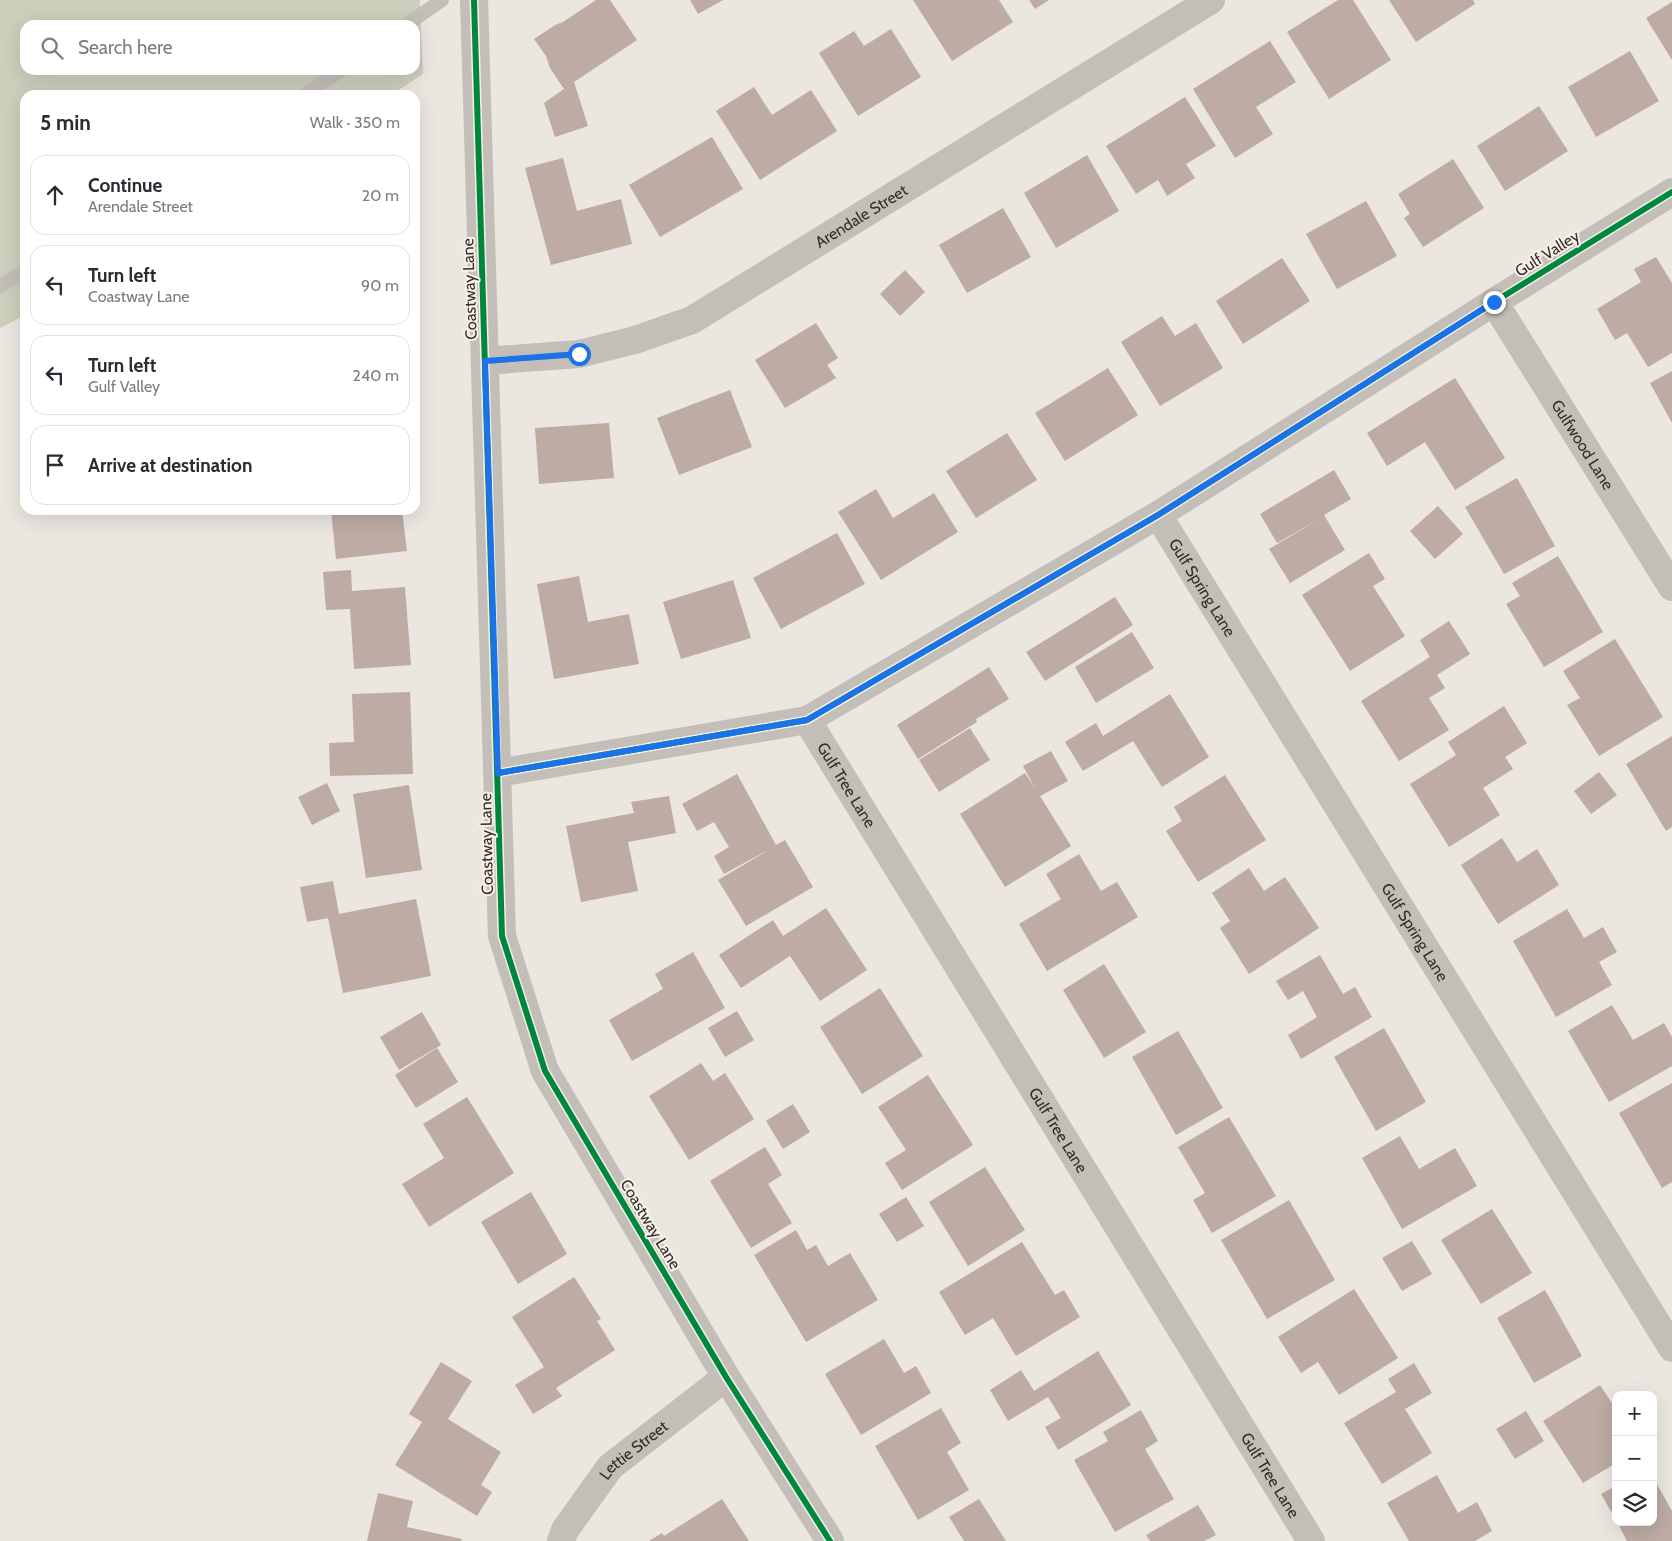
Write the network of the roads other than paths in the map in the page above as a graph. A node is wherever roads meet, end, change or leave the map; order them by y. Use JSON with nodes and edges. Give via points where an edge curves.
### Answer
{"nodes":[{"id":1,"x":442,"y":0,"type":"edge"},
{"id":2,"x":474,"y":0,"type":"edge"},
{"id":3,"x":1211,"y":0,"type":"edge"},
{"id":4,"x":413,"y":20,"type":"edge"},
{"id":5,"x":334,"y":75,"type":"edge"},
{"id":6,"x":312,"y":90,"type":"edge"},
{"id":7,"x":1672,"y":192,"type":"edge"},
{"id":8,"x":20,"y":274,"type":"edge"},
{"id":9,"x":0,"y":286,"type":"edge"},
{"id":10,"x":1494,"y":302,"type":"junction"},
{"id":11,"x":485,"y":361,"type":"junction"},
{"id":12,"x":1158,"y":515,"type":"junction"},
{"id":13,"x":1672,"y":587,"type":"edge"},
{"id":14,"x":807,"y":720,"type":"junction"},
{"id":15,"x":498,"y":773,"type":"junction"},
{"id":16,"x":1672,"y":1348,"type":"edge"},
{"id":17,"x":726,"y":1377,"type":"junction"},
{"id":18,"x":561,"y":1541,"type":"edge"},
{"id":19,"x":830,"y":1541,"type":"edge"},
{"id":20,"x":1311,"y":1541,"type":"edge"}],
"edges":[{"from":1,"to":4,"type":"lane"},
{"from":2,"to":11,"type":"street","name":"Coastway Lane"},
{"from":3,"to":11,"type":"street","name":"Arendale Street","via":[[692,320],[635,340],[579,354]]},
{"from":5,"to":6,"type":"lane"},
{"from":7,"to":10,"type":"street","name":"Gulf Valley"},
{"from":8,"to":9,"type":"lane"},
{"from":10,"to":12,"type":"street","name":"Gulf Valley"},
{"from":10,"to":13,"type":"street","name":"Gulfwood Lane"},
{"from":11,"to":15,"type":"street","name":"Coastway Lane"},
{"from":12,"to":14,"type":"street","name":"Gulf Valley"},
{"from":12,"to":16,"type":"street","name":"Gulf Spring Lane"},
{"from":14,"to":15,"type":"street","name":"Gulf Valley"},
{"from":14,"to":20,"type":"street","name":"Gulf Tree Lane"},
{"from":15,"to":17,"type":"street","name":"Coastway Lane","via":[[502,936],[545,1071]]},
{"from":17,"to":18,"type":"street","name":"Lettie Street","via":[[610,1467],[565,1530]]},
{"from":17,"to":19,"type":"street","name":"Coastway Lane"}]}
